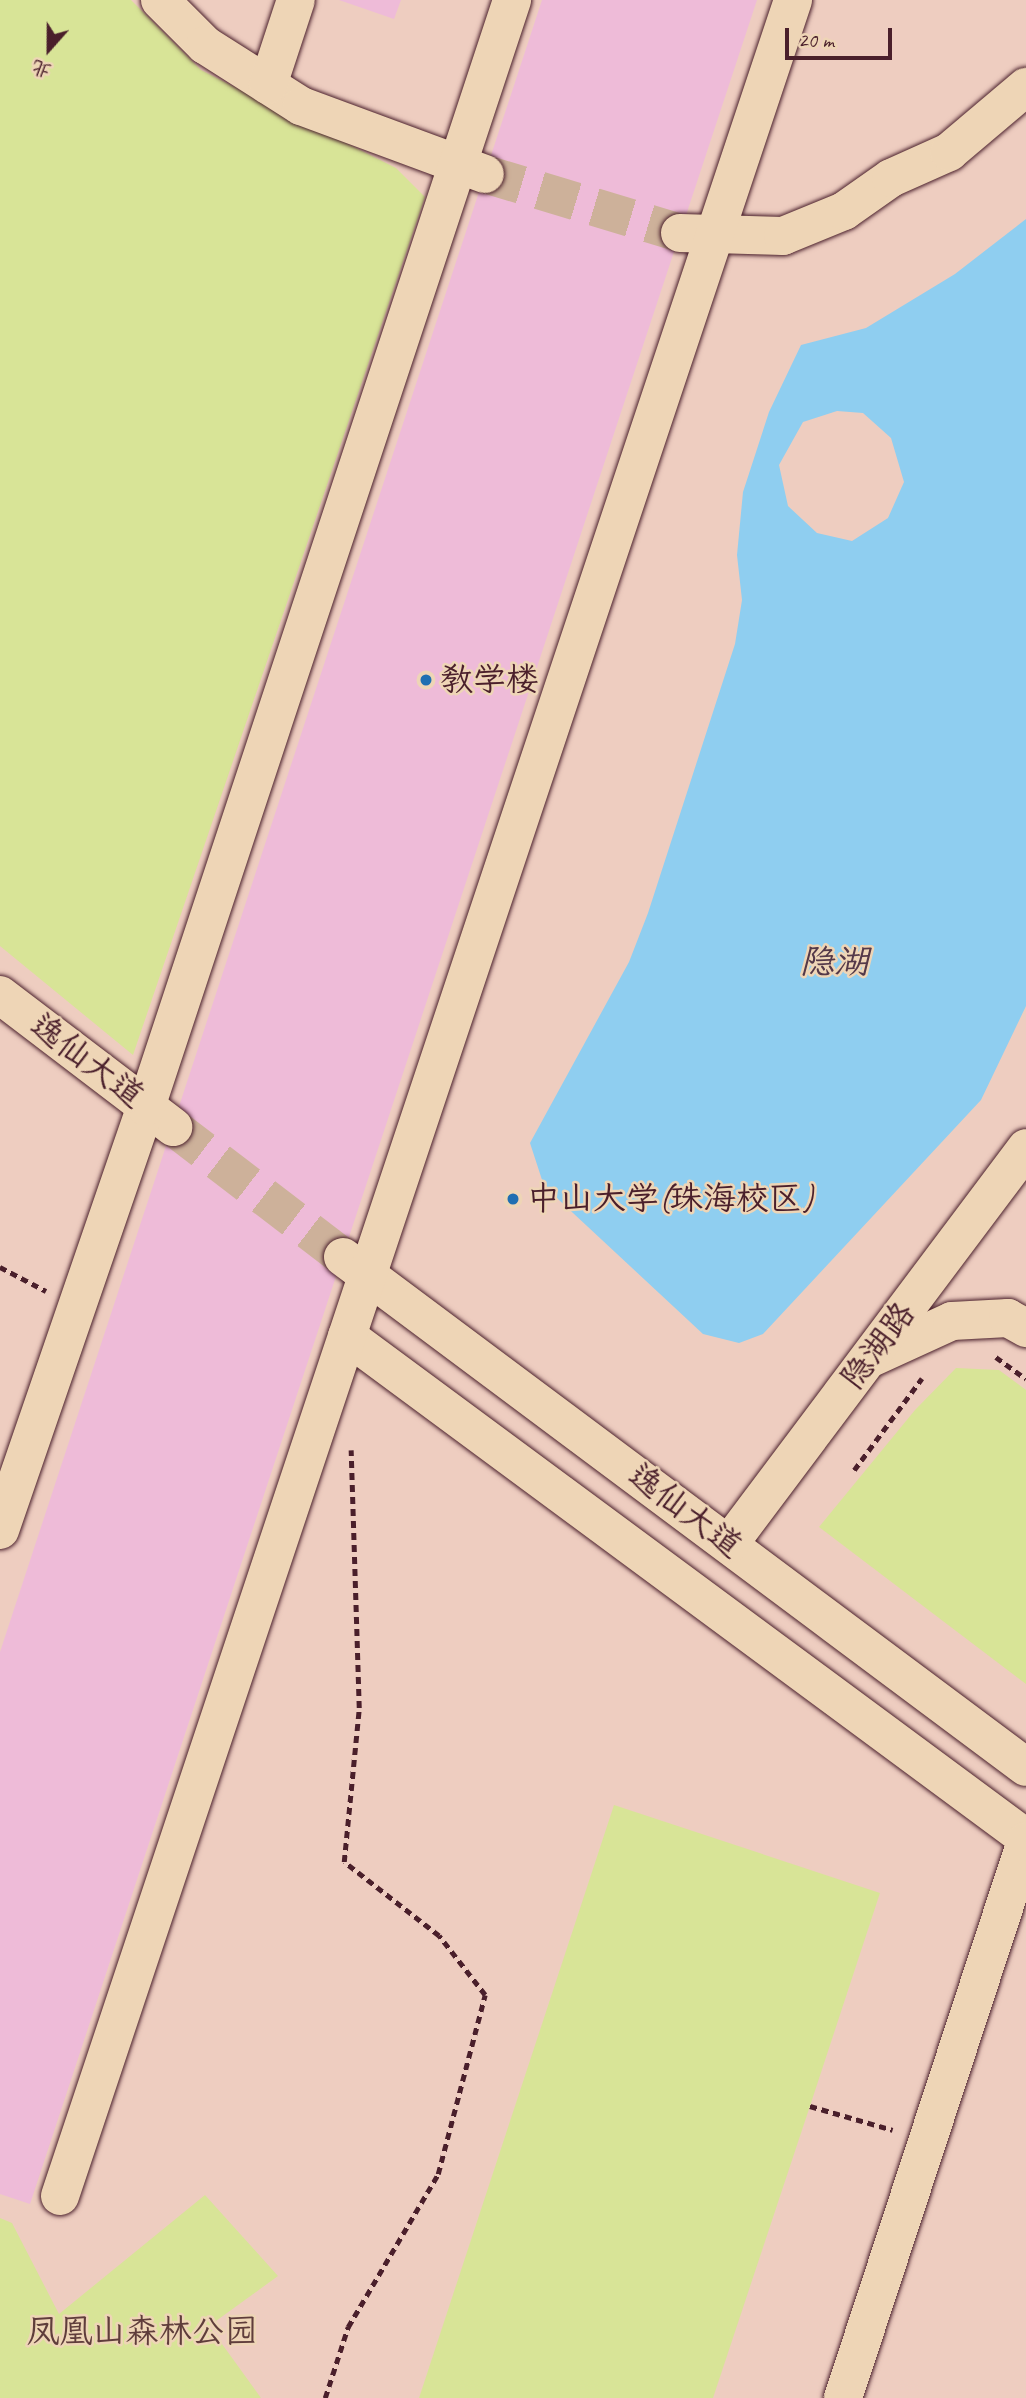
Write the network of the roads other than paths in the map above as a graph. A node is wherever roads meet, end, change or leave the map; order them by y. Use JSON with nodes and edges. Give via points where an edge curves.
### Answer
{"nodes":[{"id":1,"x":296,"y":0,"type":"edge"},
{"id":2,"x":512,"y":0,"type":"edge"},
{"id":3,"x":793,"y":0,"type":"edge"},
{"id":4,"x":178,"y":8,"type":"edge"},
{"id":5,"x":268,"y":85,"type":"junction"},
{"id":6,"x":1026,"y":87,"type":"edge"},
{"id":7,"x":472,"y":171,"type":"junction"},
{"id":8,"x":696,"y":235,"type":"junction"},
{"id":9,"x":0,"y":995,"type":"edge"},
{"id":10,"x":160,"y":1117,"type":"junction"},
{"id":11,"x":1026,"y":1147,"type":"edge"},
{"id":12,"x":355,"y":1266,"type":"junction"},
{"id":13,"x":1026,"y":1328,"type":"edge"},
{"id":14,"x":347,"y":1336,"type":"junction"},
{"id":15,"x":867,"y":1360,"type":"junction"},
{"id":16,"x":0,"y":1530,"type":"edge"},
{"id":17,"x":729,"y":1544,"type":"junction"},
{"id":18,"x":1026,"y":1767,"type":"edge"},
{"id":19,"x":1026,"y":1839,"type":"edge"},
{"id":20,"x":60,"y":2196,"type":"dead end"},
{"id":21,"x":843,"y":2398,"type":"edge"}],
"edges":[{"from":1,"to":5,"type":"lane"},
{"from":2,"to":7,"type":"lane"},
{"from":3,"to":8,"type":"lane"},
{"from":4,"to":5,"type":"lane","via":[[205,45]]},
{"from":5,"to":7,"type":"lane","via":[[302,106]]},
{"from":6,"to":8,"type":"lane","via":[[949,152],[891,178],[844,211],[783,236]]},
{"from":7,"to":10,"type":"lane"},
{"from":8,"to":12,"type":"lane"},
{"from":9,"to":10,"type":"lane","name":"逸仙大道"},
{"from":10,"to":16,"type":"lane","via":[[74,1305]]},
{"from":11,"to":15,"type":"lane","name":"隐湖路"},
{"from":12,"to":14,"type":"lane"},
{"from":12,"to":17,"type":"lane","name":"逸仙大道"},
{"from":13,"to":15,"type":"lane","via":[[1008,1318],[952,1321]]},
{"from":14,"to":19,"type":"lane"},
{"from":14,"to":20,"type":"lane"},
{"from":15,"to":17,"type":"lane","name":"隐湖路"},
{"from":17,"to":18,"type":"lane","name":"逸仙大道"},
{"from":19,"to":21,"type":"lane"}]}
